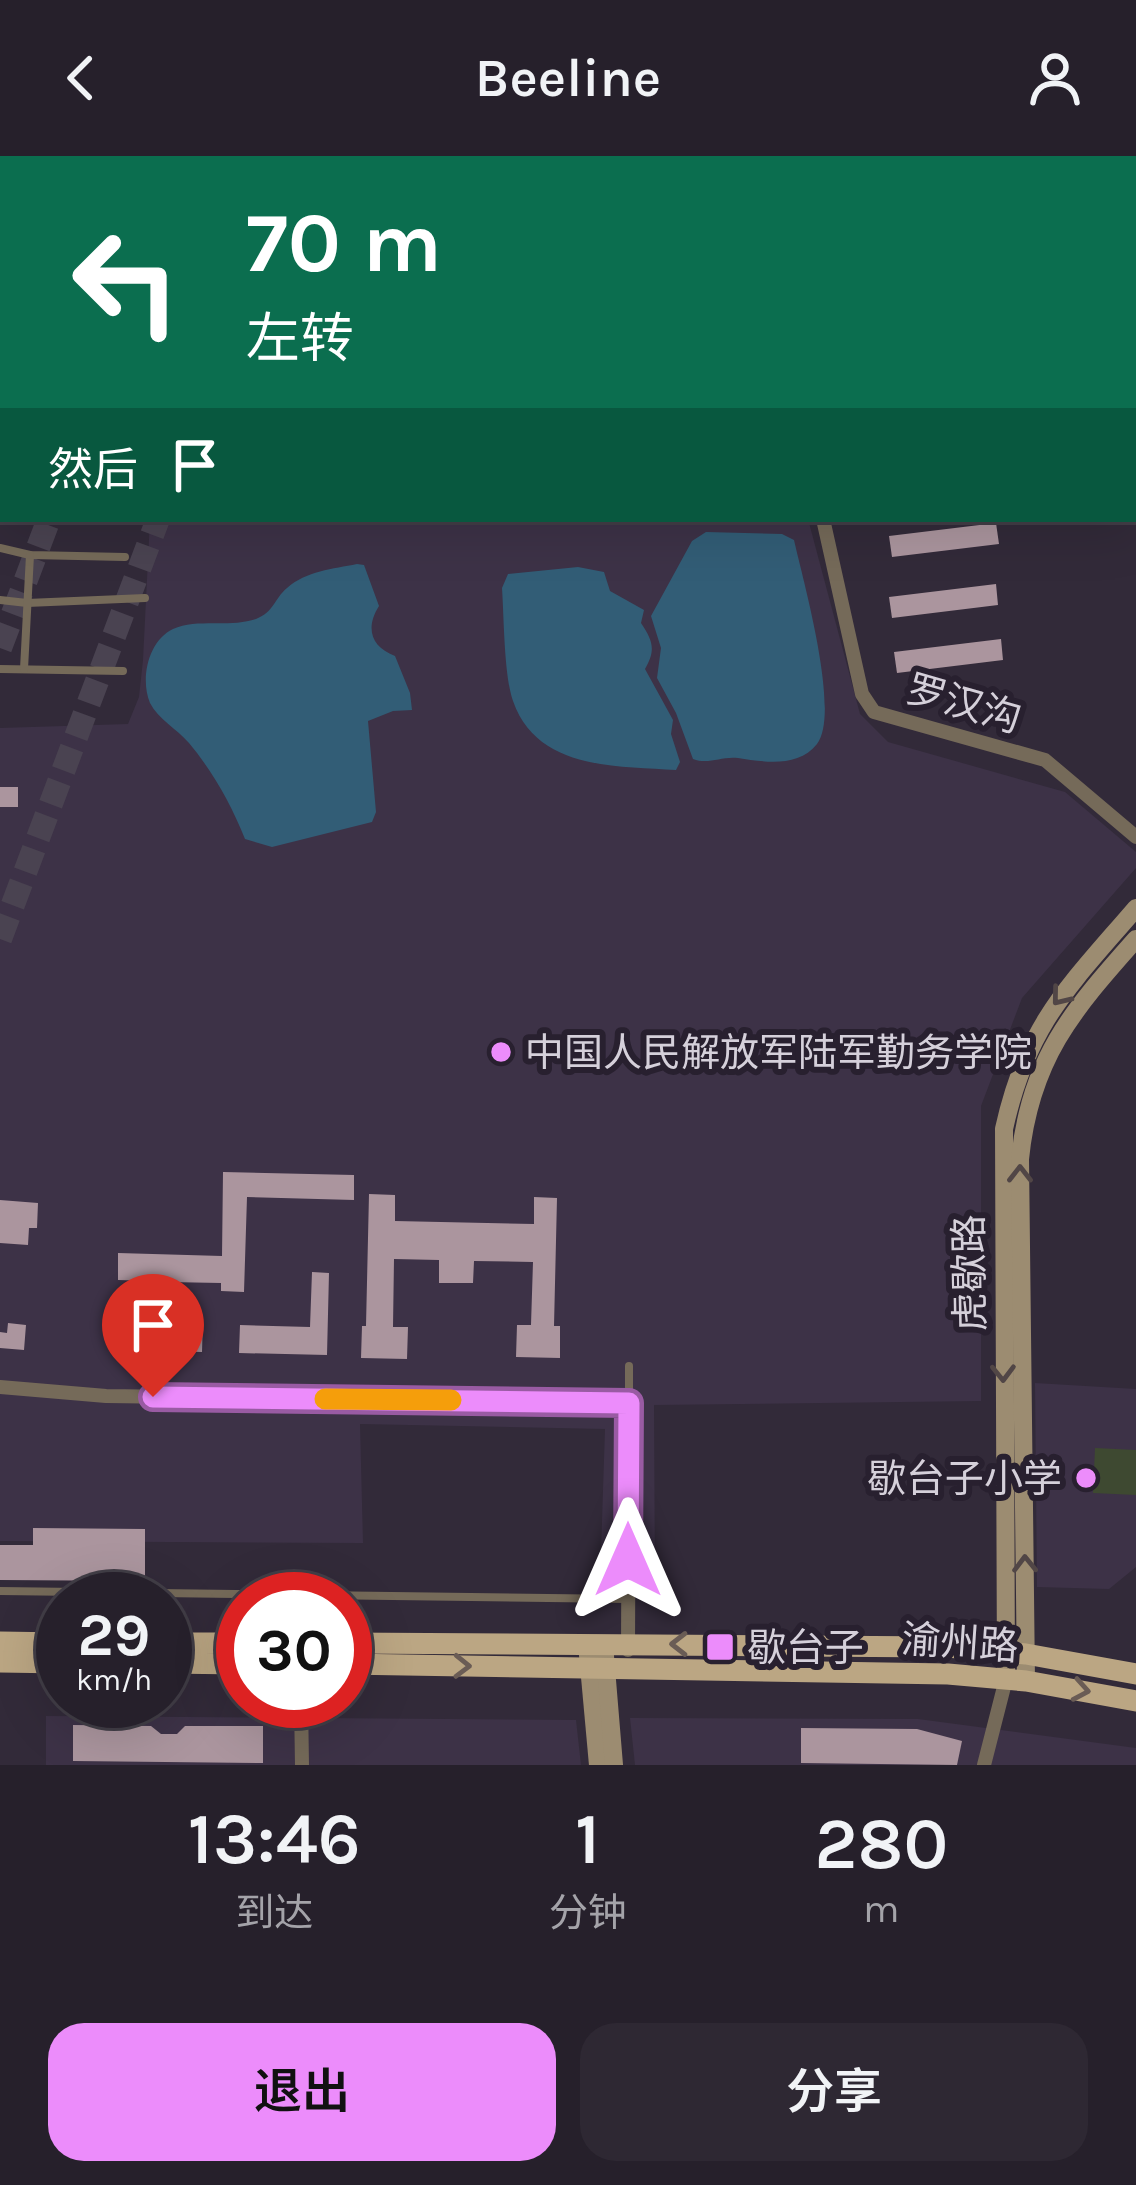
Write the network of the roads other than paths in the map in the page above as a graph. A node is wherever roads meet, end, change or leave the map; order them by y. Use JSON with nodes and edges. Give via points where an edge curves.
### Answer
{"nodes":[{"id":1,"x":824,"y":522,"type":"edge"},
{"id":2,"x":0,"y":548,"type":"edge"},
{"id":3,"x":30,"y":555,"type":"junction"},
{"id":4,"x":125,"y":556,"type":"dead end"},
{"id":5,"x":145,"y":598,"type":"dead end"},
{"id":6,"x":0,"y":600,"type":"edge"},
{"id":7,"x":28,"y":603,"type":"junction"},
{"id":8,"x":0,"y":669,"type":"edge"},
{"id":9,"x":24,"y":669,"type":"junction"},
{"id":10,"x":123,"y":671,"type":"dead end"},
{"id":11,"x":1136,"y":837,"type":"edge"},
{"id":12,"x":1136,"y":908,"type":"edge"},
{"id":13,"x":1136,"y":939,"type":"edge"},
{"id":14,"x":629,"y":1366,"type":"dead end"},
{"id":15,"x":0,"y":1387,"type":"edge"},
{"id":16,"x":629,"y":1403,"type":"junction"},
{"id":17,"x":0,"y":1591,"type":"edge"},
{"id":18,"x":628,"y":1599,"type":"junction"},
{"id":19,"x":0,"y":1642,"type":"edge"},
{"id":20,"x":36,"y":1642,"type":"edge"},
{"id":21,"x":628,"y":1644,"type":"junction"},
{"id":22,"x":372,"y":1645,"type":"edge"},
{"id":23,"x":1016,"y":1653,"type":"junction"},
{"id":24,"x":603,"y":1658,"type":"junction"},
{"id":25,"x":0,"y":1662,"type":"edge"},
{"id":26,"x":36,"y":1663,"type":"edge"},
{"id":27,"x":372,"y":1663,"type":"edge"},
{"id":28,"x":1136,"y":1674,"type":"edge"},
{"id":29,"x":1016,"y":1680,"type":"junction"},
{"id":30,"x":1136,"y":1701,"type":"edge"},
{"id":31,"x":302,"y":1728,"type":"edge"},
{"id":32,"x":302,"y":1765,"type":"edge"},
{"id":33,"x":598,"y":1765,"type":"edge"},
{"id":34,"x":614,"y":1765,"type":"edge"},
{"id":35,"x":984,"y":1765,"type":"edge"}],
"edges":[{"from":1,"to":11,"type":"street","name":"罗汉沟","via":[[862,694],[874,712],[1045,760]]},
{"from":2,"to":3,"type":"lane"},
{"from":3,"to":4,"type":"lane"},
{"from":3,"to":7,"type":"lane"},
{"from":5,"to":7,"type":"lane"},
{"from":6,"to":7,"type":"lane"},
{"from":7,"to":9,"type":"lane"},
{"from":8,"to":9,"type":"lane"},
{"from":9,"to":10,"type":"lane"},
{"from":12,"to":23,"type":"main road","name":"虎歇路","one_way":true,"via":[[1036,1033],[1004,1129]]},
{"from":23,"to":13,"type":"main road","name":"虎歇路","one_way":true,"via":[[1023,1131],[1039,1070],[1064,1023]]},
{"from":14,"to":16,"type":"lane"},
{"from":15,"to":16,"type":"street","via":[[106,1396]]},
{"from":16,"to":18,"type":"street"},
{"from":17,"to":18,"type":"lane"},
{"from":18,"to":21,"type":"street"},
{"from":19,"to":20,"type":"main road"},
{"from":23,"to":21,"type":"main road","name":"渝州路","one_way":true},
{"from":21,"to":24,"type":"main road","name":"渝州路"},
{"from":22,"to":24,"type":"main road","name":"渝州路"},
{"from":23,"to":28,"type":"main road","name":"渝州路"},
{"from":23,"to":29,"type":"main road","name":"虎歇路"},
{"from":27,"to":24,"type":"main road","name":"渝州路","one_way":true},
{"from":24,"to":29,"type":"main road","name":"渝州路"},
{"from":24,"to":33,"type":"main road"},
{"from":24,"to":34,"type":"main road"},
{"from":25,"to":26,"type":"main road"},
{"from":29,"to":30,"type":"main road","name":"渝州路","one_way":true},
{"from":29,"to":35,"type":"street"},
{"from":31,"to":32,"type":"street"}]}
